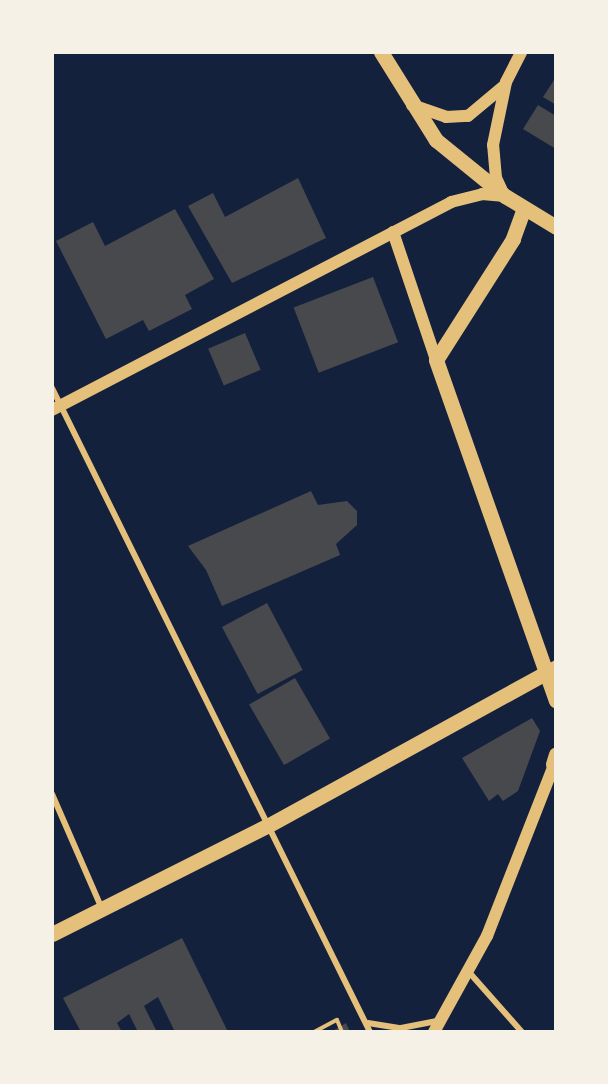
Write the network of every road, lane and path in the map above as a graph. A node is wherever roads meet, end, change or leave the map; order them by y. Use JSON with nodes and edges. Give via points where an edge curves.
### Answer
{"nodes":[{"id":1,"x":381,"y":52,"type":"edge"},
{"id":2,"x":521,"y":52,"type":"edge"},
{"id":3,"x":506,"y":82,"type":"junction"},
{"id":4,"x":412,"y":105,"type":"junction"},
{"id":5,"x":505,"y":196,"type":"junction"},
{"id":6,"x":524,"y":208,"type":"junction"},
{"id":7,"x":555,"y":227,"type":"edge"},
{"id":8,"x":393,"y":232,"type":"junction"},
{"id":9,"x":436,"y":360,"type":"junction"},
{"id":10,"x":52,"y":388,"type":"edge"},
{"id":11,"x":57,"y":408,"type":"edge"},
{"id":12,"x":550,"y":670,"type":"edge"},
{"id":13,"x":555,"y":700,"type":"edge"},
{"id":14,"x":555,"y":759,"type":"edge"},
{"id":15,"x":52,"y":794,"type":"edge"},
{"id":16,"x":269,"y":825,"type":"junction"},
{"id":17,"x":102,"y":909,"type":"junction"},
{"id":18,"x":52,"y":934,"type":"edge"},
{"id":19,"x":468,"y":971,"type":"junction"},
{"id":20,"x":441,"y":1020,"type":"junction"},
{"id":21,"x":368,"y":1023,"type":"junction"},
{"id":22,"x":315,"y":1032,"type":"edge"},
{"id":23,"x":342,"y":1032,"type":"edge"},
{"id":24,"x":370,"y":1032,"type":"edge"},
{"id":25,"x":434,"y":1032,"type":"edge"},
{"id":26,"x":522,"y":1032,"type":"edge"}],
"edges":[{"from":1,"to":4,"type":"main road"},
{"from":2,"to":3,"type":"main road"},
{"from":3,"to":4,"type":"main road","via":[[480,110],[468,116],[446,117]]},
{"from":3,"to":5,"type":"main road","via":[[493,153],[496,178]]},
{"from":4,"to":5,"type":"main road","via":[[436,140]]},
{"from":5,"to":6,"type":"main road"},
{"from":5,"to":8,"type":"main road","via":[[465,196]]},
{"from":6,"to":7,"type":"main road"},
{"from":6,"to":9,"type":"main road","via":[[509,247]]},
{"from":8,"to":9,"type":"main road"},
{"from":8,"to":11,"type":"main road"},
{"from":9,"to":12,"type":"main road"},
{"from":10,"to":11,"type":"street"},
{"from":11,"to":16,"type":"street"},
{"from":12,"to":13,"type":"main road"},
{"from":12,"to":16,"type":"main road"},
{"from":14,"to":19,"type":"main road","via":[[487,936]]},
{"from":15,"to":17,"type":"street"},
{"from":16,"to":17,"type":"main road"},
{"from":16,"to":21,"type":"street"},
{"from":17,"to":18,"type":"main road"},
{"from":19,"to":20,"type":"main road"},
{"from":19,"to":26,"type":"street"},
{"from":20,"to":21,"type":"street","via":[[401,1028]]},
{"from":20,"to":25,"type":"main road"},
{"from":21,"to":24,"type":"street"},
{"from":22,"to":23,"type":"path","via":[[337,1020]]}]}
